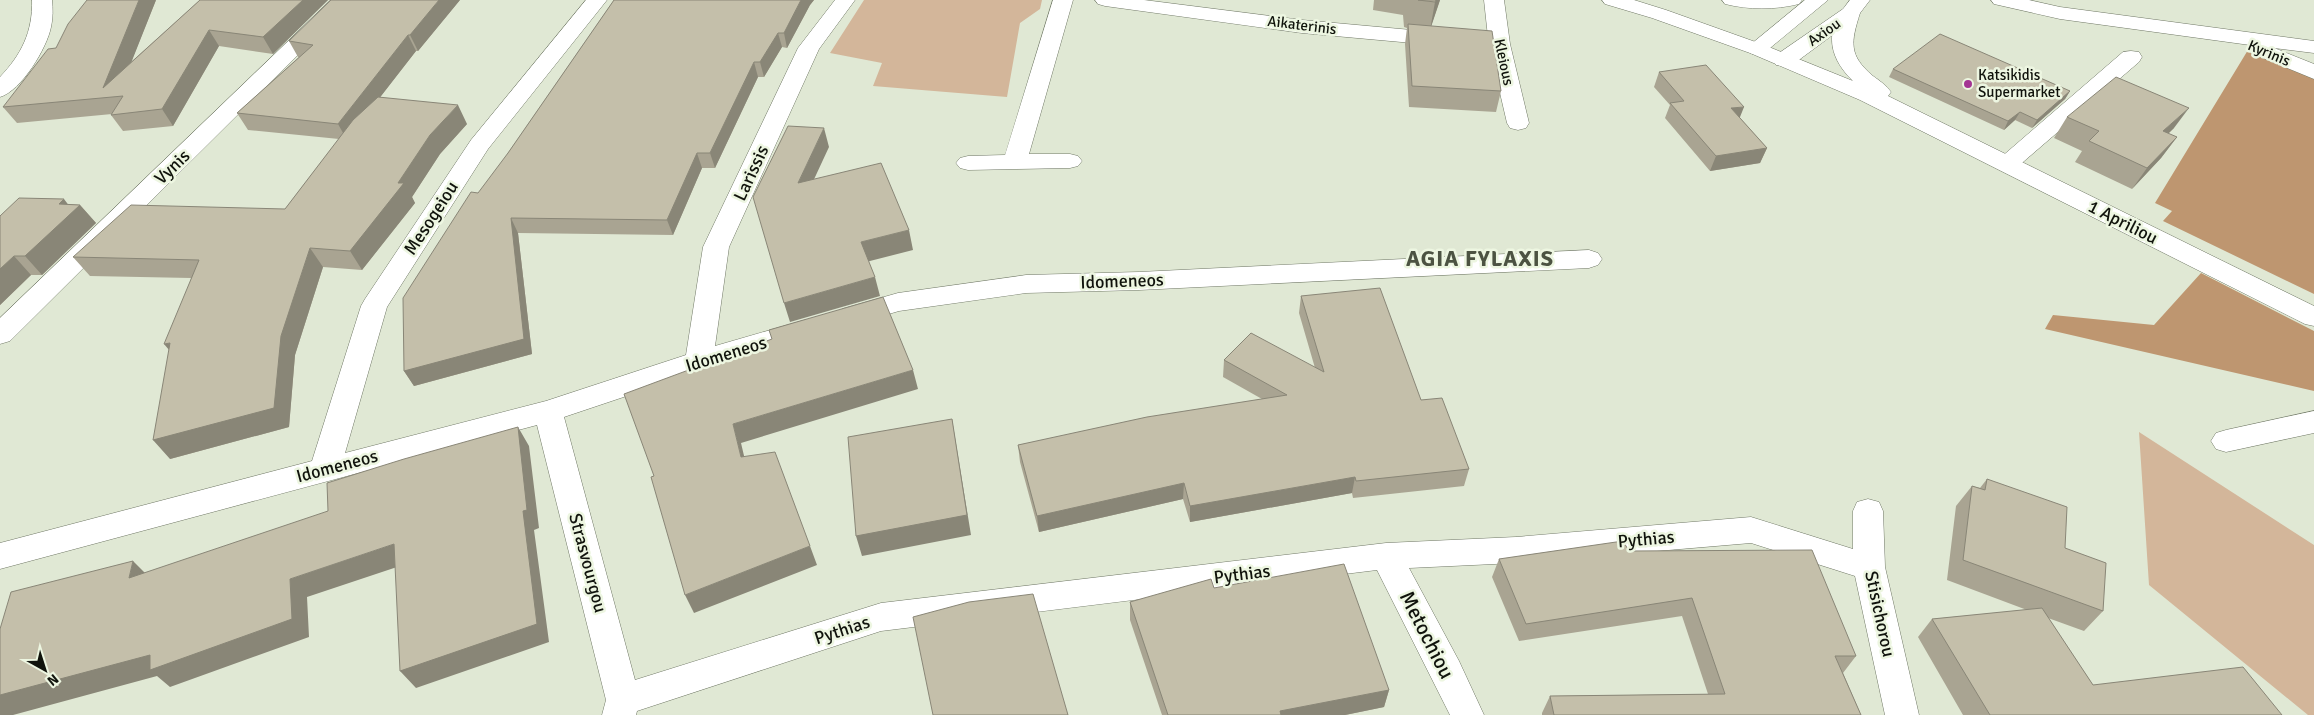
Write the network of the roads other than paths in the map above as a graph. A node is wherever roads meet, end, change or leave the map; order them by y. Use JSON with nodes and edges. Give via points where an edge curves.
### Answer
{"nodes":[{"id":1,"x":42,"y":0,"type":"edge"},
{"id":2,"x":343,"y":0,"type":"edge"},
{"id":3,"x":597,"y":0,"type":"edge"},
{"id":4,"x":845,"y":0,"type":"edge"},
{"id":5,"x":1063,"y":0,"type":"edge"},
{"id":6,"x":1105,"y":0,"type":"edge"},
{"id":7,"x":1494,"y":0,"type":"edge"},
{"id":8,"x":1612,"y":0,"type":"edge"},
{"id":9,"x":1662,"y":0,"type":"edge"},
{"id":10,"x":1732,"y":0,"type":"edge"},
{"id":11,"x":1792,"y":0,"type":"edge"},
{"id":12,"x":1818,"y":0,"type":"edge"},
{"id":13,"x":2001,"y":0,"type":"edge"},
{"id":14,"x":1855,"y":7,"type":"edge"},
{"id":15,"x":2224,"y":35,"type":"junction"},
{"id":16,"x":1499,"y":44,"type":"junction"},
{"id":17,"x":1764,"y":44,"type":"junction"},
{"id":18,"x":2314,"y":47,"type":"edge"},
{"id":19,"x":1791,"y":55,"type":"junction"},
{"id":20,"x":2132,"y":57,"type":"dead end"},
{"id":21,"x":2314,"y":72,"type":"edge"},
{"id":22,"x":0,"y":90,"type":"edge"},
{"id":23,"x":1901,"y":112,"type":"junction"},
{"id":24,"x":1518,"y":123,"type":"dead end"},
{"id":25,"x":1070,"y":160,"type":"dead end"},
{"id":26,"x":1015,"y":162,"type":"junction"},
{"id":27,"x":968,"y":163,"type":"dead end"},
{"id":28,"x":2007,"y":164,"type":"junction"},
{"id":29,"x":1589,"y":259,"type":"dead end"},
{"id":30,"x":2314,"y":317,"type":"edge"},
{"id":31,"x":0,"y":334,"type":"edge"},
{"id":32,"x":699,"y":361,"type":"junction"},
{"id":33,"x":548,"y":411,"type":"junction"},
{"id":34,"x":2314,"y":422,"type":"edge"},
{"id":35,"x":2226,"y":441,"type":"dead end"},
{"id":36,"x":325,"y":469,"type":"junction"},
{"id":37,"x":1868,"y":511,"type":"dead end"},
{"id":38,"x":0,"y":556,"type":"edge"},
{"id":39,"x":1386,"y":556,"type":"junction"},
{"id":40,"x":1869,"y":567,"type":"junction"},
{"id":41,"x":621,"y":707,"type":"edge"},
{"id":42,"x":1467,"y":715,"type":"edge"},
{"id":43,"x":1902,"y":715,"type":"edge"}],
"edges":[{"from":1,"to":22,"type":"street","via":[[40,38],[16,74]]},
{"from":2,"to":31,"type":"street","name":"Vynis"},
{"from":3,"to":36,"type":"street","name":"Mesogeiou","via":[[479,145],[374,306]]},
{"from":4,"to":32,"type":"street","name":"Larissis","via":[[809,48],[716,247]]},
{"from":5,"to":26,"type":"street"},
{"from":6,"to":16,"type":"street","name":"Aikaterinis","via":[[1413,38]]},
{"from":7,"to":16,"type":"street","name":"Kleious"},
{"from":8,"to":17,"type":"street"},
{"from":9,"to":17,"type":"street"},
{"from":10,"to":11,"type":"street","via":[[1752,3]]},
{"from":12,"to":17,"type":"street","name":"Axiou"},
{"from":13,"to":15,"type":"street","via":[[2060,13]]},
{"from":14,"to":19,"type":"street","name":"Axiou"},
{"from":14,"to":23,"type":"street","via":[[1842,42],[1843,55],[1852,68]]},
{"from":15,"to":18,"type":"street"},
{"from":15,"to":21,"type":"street","name":"Kyrinis"},
{"from":16,"to":24,"type":"street","name":"Kleious"},
{"from":17,"to":19,"type":"street","name":"1 Apriliou"},
{"from":19,"to":23,"type":"street","name":"1 Apriliou"},
{"from":20,"to":28,"type":"street"},
{"from":23,"to":28,"type":"street","name":"1 Apriliou"},
{"from":25,"to":26,"type":"street"},
{"from":26,"to":27,"type":"street"},
{"from":28,"to":30,"type":"street","name":"1 Apriliou"},
{"from":29,"to":32,"type":"street","name":"Idomeneos","via":[[1026,284],[898,302]]},
{"from":32,"to":33,"type":"street","name":"Idomeneos"},
{"from":33,"to":36,"type":"street","name":"Idomeneos"},
{"from":33,"to":41,"type":"street","name":"Strasvourgou"},
{"from":34,"to":35,"type":"street"},
{"from":36,"to":38,"type":"street","name":"Idomeneos"},
{"from":37,"to":40,"type":"street","name":"Stisichorou"},
{"from":39,"to":40,"type":"street","name":"Pythias","via":[[1516,550],[1751,530]]},
{"from":39,"to":41,"type":"street","name":"Pythias","via":[[881,617]]},
{"from":39,"to":42,"type":"street","name":"Metochiou"},
{"from":40,"to":43,"type":"street","name":"Stisichorou"}]}
